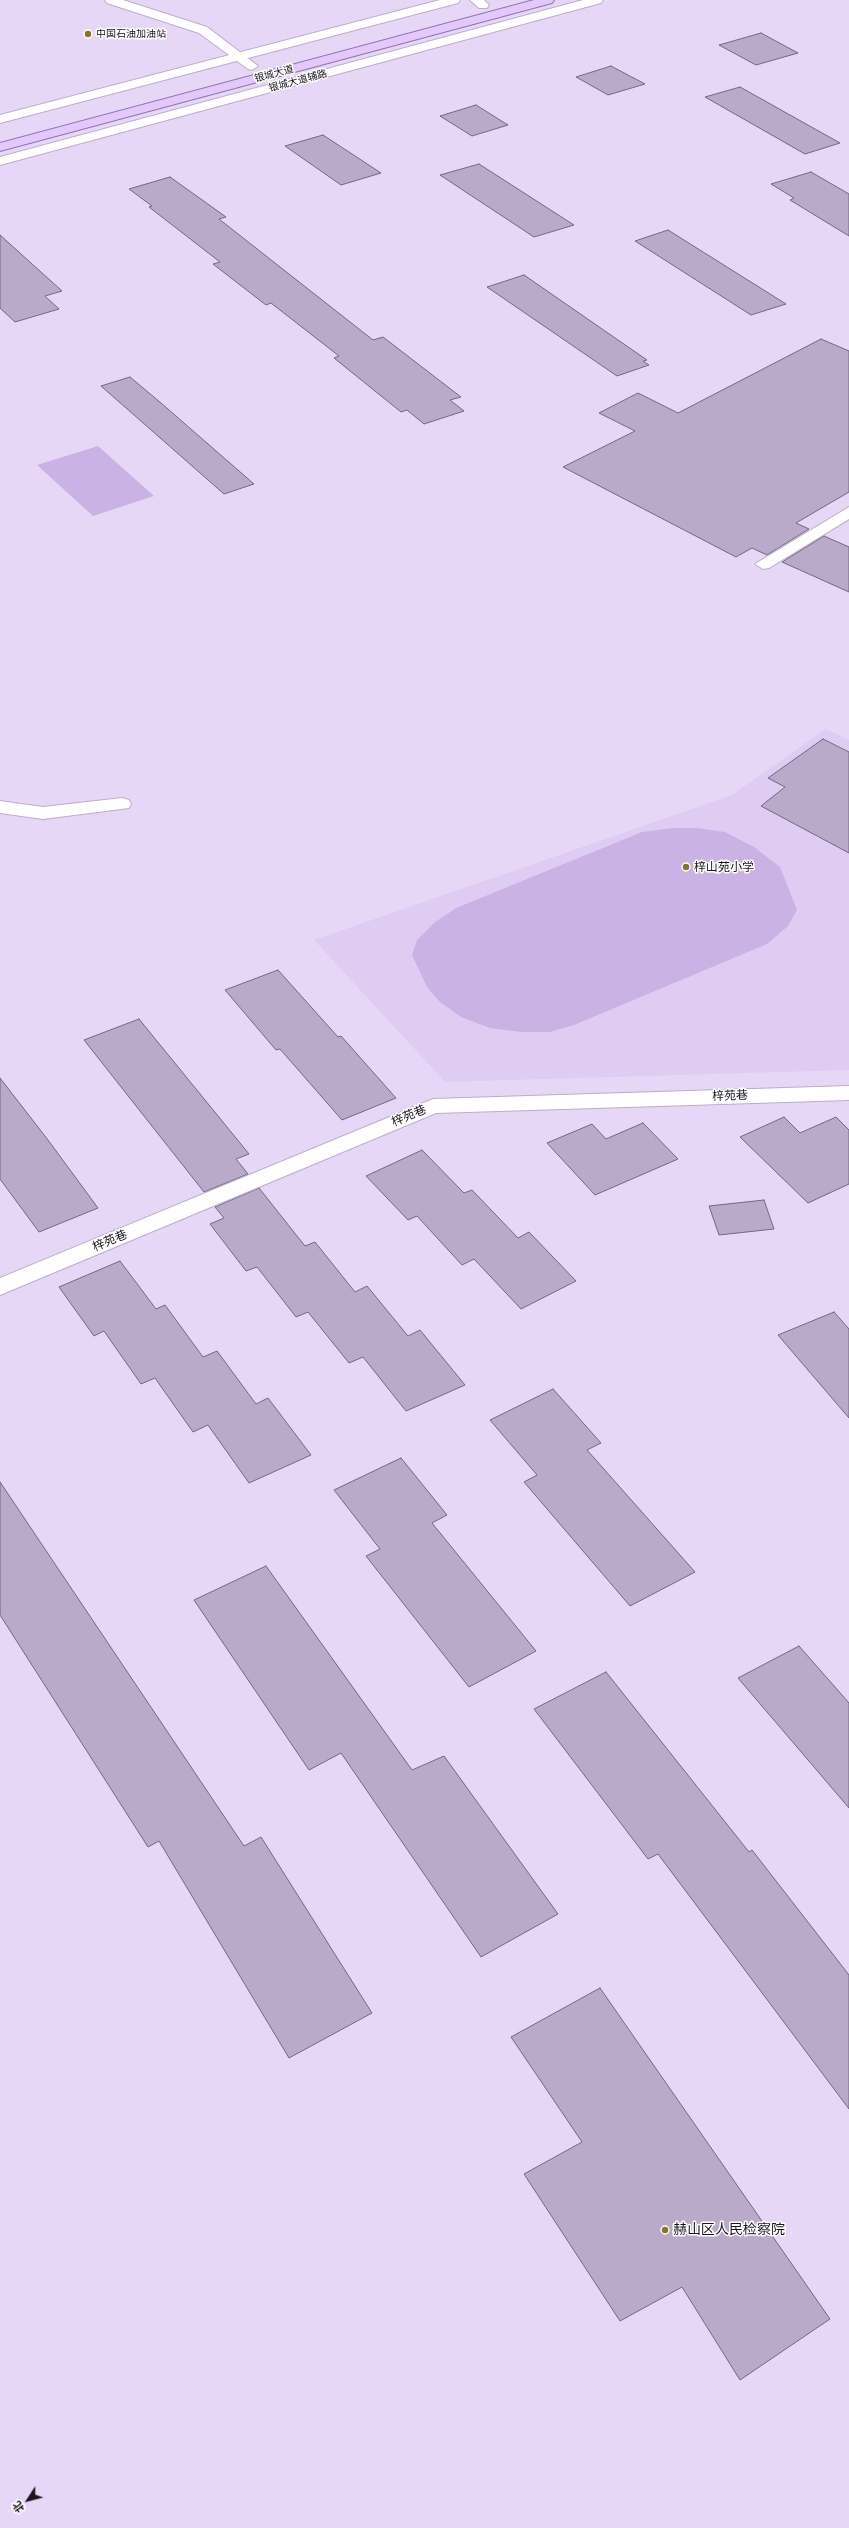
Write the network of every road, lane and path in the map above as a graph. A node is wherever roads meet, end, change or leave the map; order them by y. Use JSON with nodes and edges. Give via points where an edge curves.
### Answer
{"nodes":[{"id":1,"x":111,"y":0,"type":"edge"},
{"id":2,"x":454,"y":0,"type":"edge"},
{"id":3,"x":501,"y":0,"type":"edge"},
{"id":4,"x":548,"y":0,"type":"edge"},
{"id":5,"x":597,"y":0,"type":"edge"},
{"id":6,"x":480,"y":2,"type":"edge"},
{"id":7,"x":238,"y":56,"type":"junction"},
{"id":8,"x":252,"y":66,"type":"junction"},
{"id":9,"x":214,"y":76,"type":"dead end"},
{"id":10,"x":0,"y":119,"type":"edge"},
{"id":11,"x":0,"y":147,"type":"edge"},
{"id":12,"x":0,"y":161,"type":"edge"},
{"id":13,"x":849,"y":512,"type":"edge"},
{"id":14,"x":763,"y":564,"type":"dead end"},
{"id":15,"x":122,"y":804,"type":"dead end"},
{"id":16,"x":0,"y":807,"type":"edge"},
{"id":17,"x":849,"y":1093,"type":"edge"},
{"id":18,"x":0,"y":1286,"type":"edge"}],
"edges":[{"from":1,"to":7,"type":"street","via":[[203,30]]},
{"from":2,"to":7,"type":"street"},
{"from":3,"to":6,"type":"main road","name":"银城大道"},
{"from":4,"to":11,"type":"main road","name":"银城大道"},
{"from":5,"to":12,"type":"street","name":"银城大道辅路"},
{"from":6,"to":8,"type":"main road","name":"银城大道"},
{"from":7,"to":8,"type":"street"},
{"from":7,"to":10,"type":"street"},
{"from":8,"to":9,"type":"main road","name":"银城大道"},
{"from":13,"to":14,"type":"street"},
{"from":15,"to":16,"type":"street","via":[[43,813]]},
{"from":17,"to":18,"type":"street","name":"梓苑巷","via":[[433,1106]]}]}
